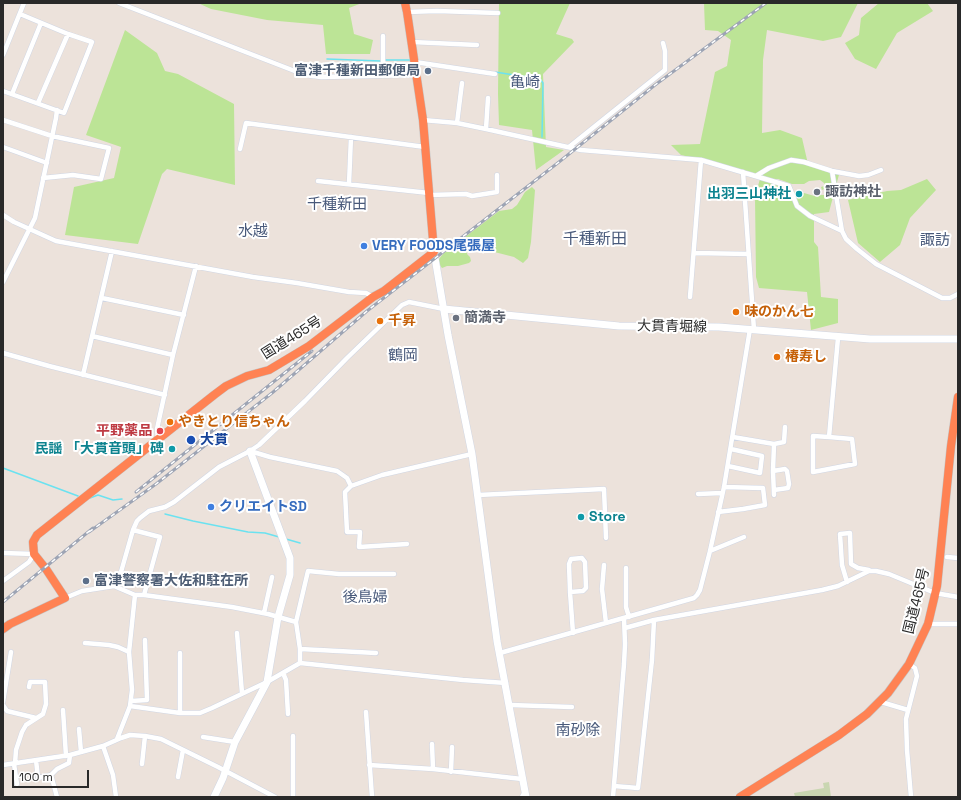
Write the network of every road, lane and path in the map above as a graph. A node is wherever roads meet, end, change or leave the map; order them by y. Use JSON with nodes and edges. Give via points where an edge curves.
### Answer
{"nodes":[{"id":1,"x":24,"y":3,"type":"edge"},
{"id":2,"x":119,"y":3,"type":"edge"},
{"id":3,"x":405,"y":3,"type":"edge"},
{"id":4,"x":407,"y":12,"type":"junction"},
{"id":5,"x":498,"y":13,"type":"dead end"},
{"id":6,"x":20,"y":14,"type":"junction"},
{"id":7,"x":41,"y":23,"type":"junction"},
{"id":8,"x":68,"y":34,"type":"junction"},
{"id":9,"x":383,"y":36,"type":"dead end"},
{"id":10,"x":412,"y":42,"type":"junction"},
{"id":11,"x":663,"y":42,"type":"dead end"},
{"id":12,"x":477,"y":45,"type":"dead end"},
{"id":13,"x":3,"y":55,"type":"edge"},
{"id":14,"x":415,"y":62,"type":"junction"},
{"id":15,"x":495,"y":74,"type":"dead end"},
{"id":16,"x":416,"y":75,"type":"junction"},
{"id":17,"x":383,"y":76,"type":"junction"},
{"id":18,"x":462,"y":83,"type":"dead end"},
{"id":19,"x":3,"y":91,"type":"edge"},
{"id":20,"x":12,"y":94,"type":"junction"},
{"id":21,"x":488,"y":98,"type":"dead end"},
{"id":22,"x":38,"y":103,"type":"junction"},
{"id":23,"x":57,"y":110,"type":"junction"},
{"id":24,"x":3,"y":120,"type":"edge"},
{"id":25,"x":423,"y":120,"type":"junction"},
{"id":26,"x":457,"y":123,"type":"junction"},
{"id":27,"x":486,"y":128,"type":"junction"},
{"id":28,"x":52,"y":136,"type":"junction"},
{"id":29,"x":352,"y":137,"type":"junction"},
{"id":30,"x":3,"y":147,"type":"edge"},
{"id":31,"x":425,"y":147,"type":"junction"},
{"id":32,"x":569,"y":147,"type":"junction"},
{"id":33,"x":240,"y":149,"type":"dead end"},
{"id":34,"x":701,"y":160,"type":"junction"},
{"id":35,"x":47,"y":162,"type":"junction"},
{"id":36,"x":881,"y":170,"type":"dead end"},
{"id":37,"x":832,"y":171,"type":"junction"},
{"id":38,"x":743,"y":172,"type":"junction"},
{"id":39,"x":497,"y":174,"type":"dead end"},
{"id":40,"x":756,"y":176,"type":"junction"},
{"id":41,"x":43,"y":178,"type":"junction"},
{"id":42,"x":318,"y":181,"type":"dead end"},
{"id":43,"x":349,"y":184,"type":"junction"},
{"id":44,"x":429,"y":194,"type":"junction"},
{"id":45,"x":3,"y":215,"type":"edge"},
{"id":46,"x":30,"y":229,"type":"junction"},
{"id":47,"x":842,"y":231,"type":"junction"},
{"id":48,"x":112,"y":251,"type":"junction"},
{"id":49,"x":434,"y":252,"type":"junction"},
{"id":50,"x":694,"y":253,"type":"junction"},
{"id":51,"x":749,"y":254,"type":"junction"},
{"id":52,"x":196,"y":266,"type":"junction"},
{"id":53,"x":3,"y":282,"type":"edge"},
{"id":54,"x":958,"y":294,"type":"edge"},
{"id":55,"x":373,"y":297,"type":"junction"},
{"id":56,"x":690,"y":297,"type":"dead end"},
{"id":57,"x":102,"y":298,"type":"junction"},
{"id":58,"x":444,"y":309,"type":"junction"},
{"id":59,"x":184,"y":315,"type":"junction"},
{"id":60,"x":752,"y":329,"type":"junction"},
{"id":61,"x":92,"y":336,"type":"junction"},
{"id":62,"x":838,"y":338,"type":"junction"},
{"id":63,"x":958,"y":339,"type":"edge"},
{"id":64,"x":3,"y":353,"type":"edge"},
{"id":65,"x":173,"y":355,"type":"junction"},
{"id":66,"x":83,"y":375,"type":"junction"},
{"id":67,"x":165,"y":395,"type":"junction"},
{"id":68,"x":958,"y":397,"type":"edge"},
{"id":69,"x":785,"y":427,"type":"dead end"},
{"id":70,"x":733,"y":437,"type":"junction"},
{"id":71,"x":829,"y":437,"type":"junction"},
{"id":72,"x":158,"y":439,"type":"junction"},
{"id":73,"x":774,"y":444,"type":"junction"},
{"id":74,"x":955,"y":445,"type":"edge"},
{"id":75,"x":731,"y":449,"type":"junction"},
{"id":76,"x":250,"y":451,"type":"junction"},
{"id":77,"x":472,"y":454,"type":"junction"},
{"id":78,"x":728,"y":466,"type":"junction"},
{"id":79,"x":773,"y":471,"type":"junction"},
{"id":80,"x":351,"y":486,"type":"junction"},
{"id":81,"x":724,"y":487,"type":"junction"},
{"id":82,"x":774,"y":490,"type":"junction"},
{"id":83,"x":722,"y":493,"type":"junction"},
{"id":84,"x":698,"y":494,"type":"dead end"},
{"id":85,"x":478,"y":495,"type":"junction"},
{"id":86,"x":774,"y":495,"type":"dead end"},
{"id":87,"x":718,"y":512,"type":"junction"},
{"id":88,"x":133,"y":530,"type":"junction"},
{"id":89,"x":744,"y":537,"type":"dead end"},
{"id":90,"x":606,"y":538,"type":"dead end"},
{"id":91,"x":407,"y":544,"type":"dead end"},
{"id":92,"x":710,"y":551,"type":"junction"},
{"id":93,"x":3,"y":553,"type":"edge"},
{"id":94,"x":34,"y":554,"type":"junction"},
{"id":95,"x":947,"y":557,"type":"dead end"},
{"id":96,"x":958,"y":558,"type":"edge"},
{"id":97,"x":604,"y":565,"type":"dead end"},
{"id":98,"x":626,"y":568,"type":"dead end"},
{"id":99,"x":869,"y":570,"type":"junction"},
{"id":100,"x":394,"y":574,"type":"dead end"},
{"id":101,"x":272,"y":577,"type":"dead end"},
{"id":102,"x":3,"y":581,"type":"edge"},
{"id":103,"x":847,"y":582,"type":"junction"},
{"id":104,"x":114,"y":586,"type":"junction"},
{"id":105,"x":570,"y":592,"type":"junction"},
{"id":106,"x":935,"y":593,"type":"junction"},
{"id":107,"x":135,"y":595,"type":"junction"},
{"id":108,"x":144,"y":595,"type":"junction"},
{"id":109,"x":958,"y":597,"type":"edge"},
{"id":110,"x":65,"y":598,"type":"junction"},
{"id":111,"x":264,"y":613,"type":"junction"},
{"id":112,"x":278,"y":617,"type":"junction"},
{"id":113,"x":627,"y":617,"type":"junction"},
{"id":114,"x":654,"y":620,"type":"junction"},
{"id":115,"x":296,"y":622,"type":"junction"},
{"id":116,"x":606,"y":623,"type":"junction"},
{"id":117,"x":928,"y":624,"type":"junction"},
{"id":118,"x":958,"y":624,"type":"edge"},
{"id":119,"x":624,"y":628,"type":"junction"},
{"id":120,"x":3,"y":629,"type":"edge"},
{"id":121,"x":237,"y":633,"type":"dead end"},
{"id":122,"x":573,"y":633,"type":"junction"},
{"id":123,"x":145,"y":640,"type":"dead end"},
{"id":124,"x":85,"y":643,"type":"dead end"},
{"id":125,"x":300,"y":649,"type":"junction"},
{"id":126,"x":11,"y":652,"type":"dead end"},
{"id":127,"x":129,"y":652,"type":"junction"},
{"id":128,"x":180,"y":653,"type":"dead end"},
{"id":129,"x":376,"y":653,"type":"dead end"},
{"id":130,"x":500,"y":653,"type":"junction"},
{"id":131,"x":300,"y":663,"type":"junction"},
{"id":132,"x":909,"y":664,"type":"junction"},
{"id":133,"x":283,"y":673,"type":"junction"},
{"id":134,"x":4,"y":679,"type":"edge"},
{"id":135,"x":267,"y":682,"type":"junction"},
{"id":136,"x":506,"y":683,"type":"junction"},
{"id":137,"x":29,"y":687,"type":"dead end"},
{"id":138,"x":242,"y":694,"type":"junction"},
{"id":139,"x":881,"y":702,"type":"junction"},
{"id":140,"x":3,"y":703,"type":"edge"},
{"id":141,"x":130,"y":704,"type":"junction"},
{"id":142,"x":510,"y":705,"type":"junction"},
{"id":143,"x":572,"y":707,"type":"dead end"},
{"id":144,"x":63,"y":710,"type":"dead end"},
{"id":145,"x":908,"y":710,"type":"junction"},
{"id":146,"x":366,"y":712,"type":"dead end"},
{"id":147,"x":180,"y":713,"type":"junction"},
{"id":148,"x":288,"y":714,"type":"dead end"},
{"id":149,"x":36,"y":718,"type":"junction"},
{"id":150,"x":79,"y":729,"type":"dead end"},
{"id":151,"x":145,"y":736,"type":"junction"},
{"id":152,"x":293,"y":736,"type":"dead end"},
{"id":153,"x":203,"y":737,"type":"dead end"},
{"id":154,"x":117,"y":739,"type":"junction"},
{"id":155,"x":235,"y":742,"type":"junction"},
{"id":156,"x":432,"y":744,"type":"dead end"},
{"id":157,"x":103,"y":746,"type":"junction"},
{"id":158,"x":452,"y":747,"type":"dead end"},
{"id":159,"x":183,"y":750,"type":"junction"},
{"id":160,"x":81,"y":752,"type":"junction"},
{"id":161,"x":68,"y":756,"type":"junction"},
{"id":162,"x":36,"y":760,"type":"junction"},
{"id":163,"x":14,"y":764,"type":"junction"},
{"id":164,"x":142,"y":764,"type":"dead end"},
{"id":165,"x":3,"y":765,"type":"edge"},
{"id":166,"x":369,"y":765,"type":"junction"},
{"id":167,"x":433,"y":769,"type":"junction"},
{"id":168,"x":225,"y":771,"type":"junction"},
{"id":169,"x":451,"y":772,"type":"junction"},
{"id":170,"x":51,"y":775,"type":"junction"},
{"id":171,"x":178,"y":777,"type":"dead end"},
{"id":172,"x":522,"y":779,"type":"junction"},
{"id":173,"x":17,"y":784,"type":"dead end"},
{"id":174,"x":614,"y":786,"type":"junction"},
{"id":175,"x":524,"y":795,"type":"edge"},
{"id":176,"x":57,"y":797,"type":"edge"},
{"id":177,"x":116,"y":797,"type":"edge"},
{"id":178,"x":214,"y":797,"type":"edge"},
{"id":179,"x":275,"y":797,"type":"edge"},
{"id":180,"x":293,"y":797,"type":"edge"},
{"id":181,"x":372,"y":797,"type":"edge"},
{"id":182,"x":613,"y":797,"type":"edge"},
{"id":183,"x":740,"y":797,"type":"edge"},
{"id":184,"x":912,"y":797,"type":"edge"}],
"edges":[{"from":1,"to":6,"type":"street"},
{"from":2,"to":17,"type":"street","via":[[305,75]]},
{"from":3,"to":4,"type":"highway"},
{"from":4,"to":5,"type":"street"},
{"from":4,"to":10,"type":"highway"},
{"from":6,"to":7,"type":"street"},
{"from":6,"to":13,"type":"street"},
{"from":7,"to":8,"type":"street"},
{"from":7,"to":20,"type":"street"},
{"from":8,"to":22,"type":"street"},
{"from":8,"to":23,"type":"street","via":[[92,42],[64,113]]},
{"from":9,"to":17,"type":"street"},
{"from":10,"to":12,"type":"street"},
{"from":10,"to":14,"type":"highway"},
{"from":11,"to":32,"type":"street","via":[[665,70]]},
{"from":14,"to":15,"type":"street"},
{"from":14,"to":16,"type":"highway"},
{"from":16,"to":17,"type":"street"},
{"from":16,"to":25,"type":"highway"},
{"from":18,"to":26,"type":"street"},
{"from":19,"to":20,"type":"street"},
{"from":20,"to":22,"type":"street"},
{"from":21,"to":27,"type":"street"},
{"from":22,"to":23,"type":"street"},
{"from":23,"to":28,"type":"street"},
{"from":24,"to":28,"type":"street"},
{"from":25,"to":26,"type":"street"},
{"from":25,"to":31,"type":"highway"},
{"from":26,"to":27,"type":"street"},
{"from":27,"to":32,"type":"street"},
{"from":28,"to":35,"type":"street"},
{"from":28,"to":41,"type":"street","via":[[109,148],[102,179],[73,175]]},
{"from":29,"to":31,"type":"street"},
{"from":29,"to":33,"type":"street","via":[[246,123]]},
{"from":29,"to":43,"type":"street"},
{"from":30,"to":35,"type":"street"},
{"from":31,"to":44,"type":"highway"},
{"from":32,"to":34,"type":"street"},
{"from":34,"to":38,"type":"street"},
{"from":34,"to":50,"type":"street"},
{"from":35,"to":41,"type":"street"},
{"from":36,"to":37,"type":"street","via":[[863,176]]},
{"from":37,"to":40,"type":"street","via":[[791,160]]},
{"from":37,"to":47,"type":"street"},
{"from":38,"to":40,"type":"street"},
{"from":38,"to":51,"type":"street"},
{"from":39,"to":44,"type":"street","via":[[497,192],[472,196]]},
{"from":40,"to":47,"type":"street","via":[[789,186],[797,206],[810,216]]},
{"from":41,"to":46,"type":"street","via":[[35,218]]},
{"from":42,"to":43,"type":"street"},
{"from":43,"to":44,"type":"street"},
{"from":44,"to":49,"type":"highway"},
{"from":45,"to":46,"type":"street"},
{"from":46,"to":48,"type":"street","via":[[56,241]]},
{"from":46,"to":53,"type":"street"},
{"from":47,"to":54,"type":"street","via":[[846,239],[876,264],[942,298]]},
{"from":48,"to":52,"type":"street"},
{"from":48,"to":57,"type":"street"},
{"from":49,"to":55,"type":"highway","name":"国道465号"},
{"from":49,"to":58,"type":"street"},
{"from":50,"to":51,"type":"street"},
{"from":50,"to":56,"type":"street"},
{"from":51,"to":60,"type":"street"},
{"from":52,"to":55,"type":"street","via":[[366,293]]},
{"from":52,"to":59,"type":"street"},
{"from":55,"to":72,"type":"highway","name":"国道465号","via":[[303,350],[269,370],[247,376],[226,386]]},
{"from":57,"to":59,"type":"street"},
{"from":57,"to":61,"type":"street"},
{"from":58,"to":60,"type":"street","name":"大貫青堀線","via":[[619,326]]},
{"from":58,"to":76,"type":"street","via":[[409,302],[402,305],[305,401]]},
{"from":58,"to":77,"type":"street"},
{"from":59,"to":65,"type":"street"},
{"from":60,"to":62,"type":"street","name":"大貫青堀線"},
{"from":60,"to":70,"type":"street"},
{"from":61,"to":65,"type":"street"},
{"from":61,"to":66,"type":"street"},
{"from":62,"to":63,"type":"street","name":"大貫青堀線"},
{"from":62,"to":71,"type":"street"},
{"from":64,"to":66,"type":"street"},
{"from":65,"to":67,"type":"street"},
{"from":66,"to":67,"type":"street"},
{"from":67,"to":72,"type":"street","via":[[157,428]]},
{"from":68,"to":74,"type":"highway","name":"国道465号"},
{"from":69,"to":73,"type":"street","via":[[784,442]]},
{"from":70,"to":73,"type":"street"},
{"from":70,"to":75,"type":"street"},
{"from":71,"to":71,"type":"street","via":[[813,436],[813,472],[855,464],[852,439]]},
{"from":72,"to":94,"type":"highway","name":"国道465号","via":[[37,535],[32,542]]},
{"from":73,"to":79,"type":"street"},
{"from":74,"to":106,"type":"highway","name":"国道465号"},
{"from":75,"to":78,"type":"street"},
{"from":75,"to":78,"type":"street","via":[[762,456],[760,474]]},
{"from":76,"to":80,"type":"street","via":[[337,471],[347,478]]},
{"from":76,"to":88,"type":"street","via":[[219,468],[174,502],[144,514]]},
{"from":76,"to":112,"type":"street","via":[[290,558],[290,575]]},
{"from":77,"to":80,"type":"street","via":[[382,475]]},
{"from":77,"to":85,"type":"street"},
{"from":78,"to":81,"type":"street"},
{"from":79,"to":82,"type":"street"},
{"from":79,"to":82,"type":"street","via":[[785,469],[789,484],[788,488]]},
{"from":80,"to":91,"type":"street","via":[[345,492],[347,532],[360,532],[359,547]]},
{"from":81,"to":83,"type":"street"},
{"from":81,"to":87,"type":"street","via":[[763,488],[765,505]]},
{"from":82,"to":86,"type":"street"},
{"from":83,"to":84,"type":"street"},
{"from":83,"to":87,"type":"street"},
{"from":85,"to":90,"type":"street","via":[[604,489]]},
{"from":85,"to":130,"type":"street"},
{"from":87,"to":92,"type":"street"},
{"from":88,"to":104,"type":"street","via":[[120,579]]},
{"from":88,"to":108,"type":"street","via":[[160,537]]},
{"from":89,"to":92,"type":"street"},
{"from":92,"to":113,"type":"street","via":[[700,590],[694,598]]},
{"from":93,"to":94,"type":"street"},
{"from":94,"to":102,"type":"street","via":[[29,562]]},
{"from":94,"to":110,"type":"highway"},
{"from":95,"to":96,"type":"street"},
{"from":97,"to":116,"type":"street","via":[[602,589]]},
{"from":98,"to":113,"type":"street"},
{"from":99,"to":103,"type":"street"},
{"from":99,"to":103,"type":"street","via":[[851,564],[850,533],[840,534],[842,565]]},
{"from":99,"to":106,"type":"street","via":[[890,574]]},
{"from":100,"to":115,"type":"street","via":[[308,571]]},
{"from":101,"to":111,"type":"street"},
{"from":103,"to":114,"type":"street","via":[[822,590]]},
{"from":104,"to":107,"type":"street"},
{"from":104,"to":110,"type":"street"},
{"from":105,"to":105,"type":"street","via":[[569,561],[582,558],[585,562],[586,588],[583,591]]},
{"from":105,"to":122,"type":"street"},
{"from":106,"to":109,"type":"street"},
{"from":106,"to":117,"type":"highway","name":"国道465号"},
{"from":107,"to":108,"type":"street"},
{"from":107,"to":127,"type":"street"},
{"from":108,"to":111,"type":"street"},
{"from":110,"to":120,"type":"highway"},
{"from":111,"to":112,"type":"street"},
{"from":112,"to":115,"type":"street"},
{"from":112,"to":135,"type":"street"},
{"from":113,"to":116,"type":"street"},
{"from":113,"to":119,"type":"street"},
{"from":114,"to":119,"type":"street"},
{"from":114,"to":174,"type":"street","via":[[638,788]]},
{"from":115,"to":125,"type":"street"},
{"from":116,"to":122,"type":"street"},
{"from":117,"to":118,"type":"street"},
{"from":117,"to":132,"type":"highway","name":"国道465号"},
{"from":119,"to":174,"type":"street","via":[[624,664]]},
{"from":121,"to":138,"type":"street"},
{"from":122,"to":130,"type":"street"},
{"from":123,"to":141,"type":"street","via":[[147,700]]},
{"from":124,"to":127,"type":"street","via":[[109,645]]},
{"from":125,"to":129,"type":"street"},
{"from":125,"to":131,"type":"street"},
{"from":126,"to":134,"type":"street"},
{"from":127,"to":141,"type":"street","via":[[132,690]]},
{"from":128,"to":147,"type":"street"},
{"from":130,"to":136,"type":"street"},
{"from":131,"to":133,"type":"street"},
{"from":131,"to":136,"type":"street"},
{"from":132,"to":139,"type":"highway","name":"国道465号"},
{"from":132,"to":145,"type":"street","via":[[915,668],[917,676]]},
{"from":133,"to":135,"type":"street"},
{"from":133,"to":148,"type":"street","via":[[286,680]]},
{"from":134,"to":140,"type":"street"},
{"from":135,"to":138,"type":"street"},
{"from":135,"to":155,"type":"street"},
{"from":136,"to":142,"type":"street"},
{"from":137,"to":149,"type":"street","via":[[30,682],[45,682],[46,704],[43,714]]},
{"from":138,"to":147,"type":"street","via":[[200,712]]},
{"from":139,"to":145,"type":"street"},
{"from":139,"to":183,"type":"highway","name":"国道465号","via":[[839,734]]},
{"from":140,"to":149,"type":"street","via":[[8,711]]},
{"from":141,"to":147,"type":"street"},
{"from":141,"to":154,"type":"street"},
{"from":142,"to":143,"type":"street"},
{"from":142,"to":172,"type":"street"},
{"from":144,"to":161,"type":"street"},
{"from":145,"to":184,"type":"street","via":[[906,729]]},
{"from":146,"to":166,"type":"street"},
{"from":149,"to":163,"type":"street","via":[[26,725],[22,732]]},
{"from":150,"to":160,"type":"street"},
{"from":151,"to":154,"type":"street","via":[[130,735]]},
{"from":151,"to":159,"type":"street","via":[[160,739]]},
{"from":151,"to":164,"type":"street"},
{"from":152,"to":180,"type":"street"},
{"from":153,"to":155,"type":"street"},
{"from":154,"to":157,"type":"street"},
{"from":155,"to":168,"type":"street"},
{"from":156,"to":167,"type":"street"},
{"from":157,"to":160,"type":"street"},
{"from":157,"to":177,"type":"street","via":[[113,775]]},
{"from":158,"to":169,"type":"street"},
{"from":159,"to":168,"type":"street"},
{"from":159,"to":171,"type":"street"},
{"from":160,"to":161,"type":"street"},
{"from":161,"to":162,"type":"street"},
{"from":161,"to":170,"type":"street","via":[[68,763]]},
{"from":162,"to":163,"type":"street"},
{"from":162,"to":170,"type":"street","via":[[38,778]]},
{"from":163,"to":165,"type":"street"},
{"from":163,"to":173,"type":"street"},
{"from":166,"to":167,"type":"street"},
{"from":166,"to":181,"type":"street"},
{"from":167,"to":169,"type":"street"},
{"from":168,"to":178,"type":"street"},
{"from":168,"to":179,"type":"street"},
{"from":169,"to":172,"type":"street"},
{"from":170,"to":176,"type":"street"},
{"from":172,"to":175,"type":"street"},
{"from":174,"to":182,"type":"street"}]}
